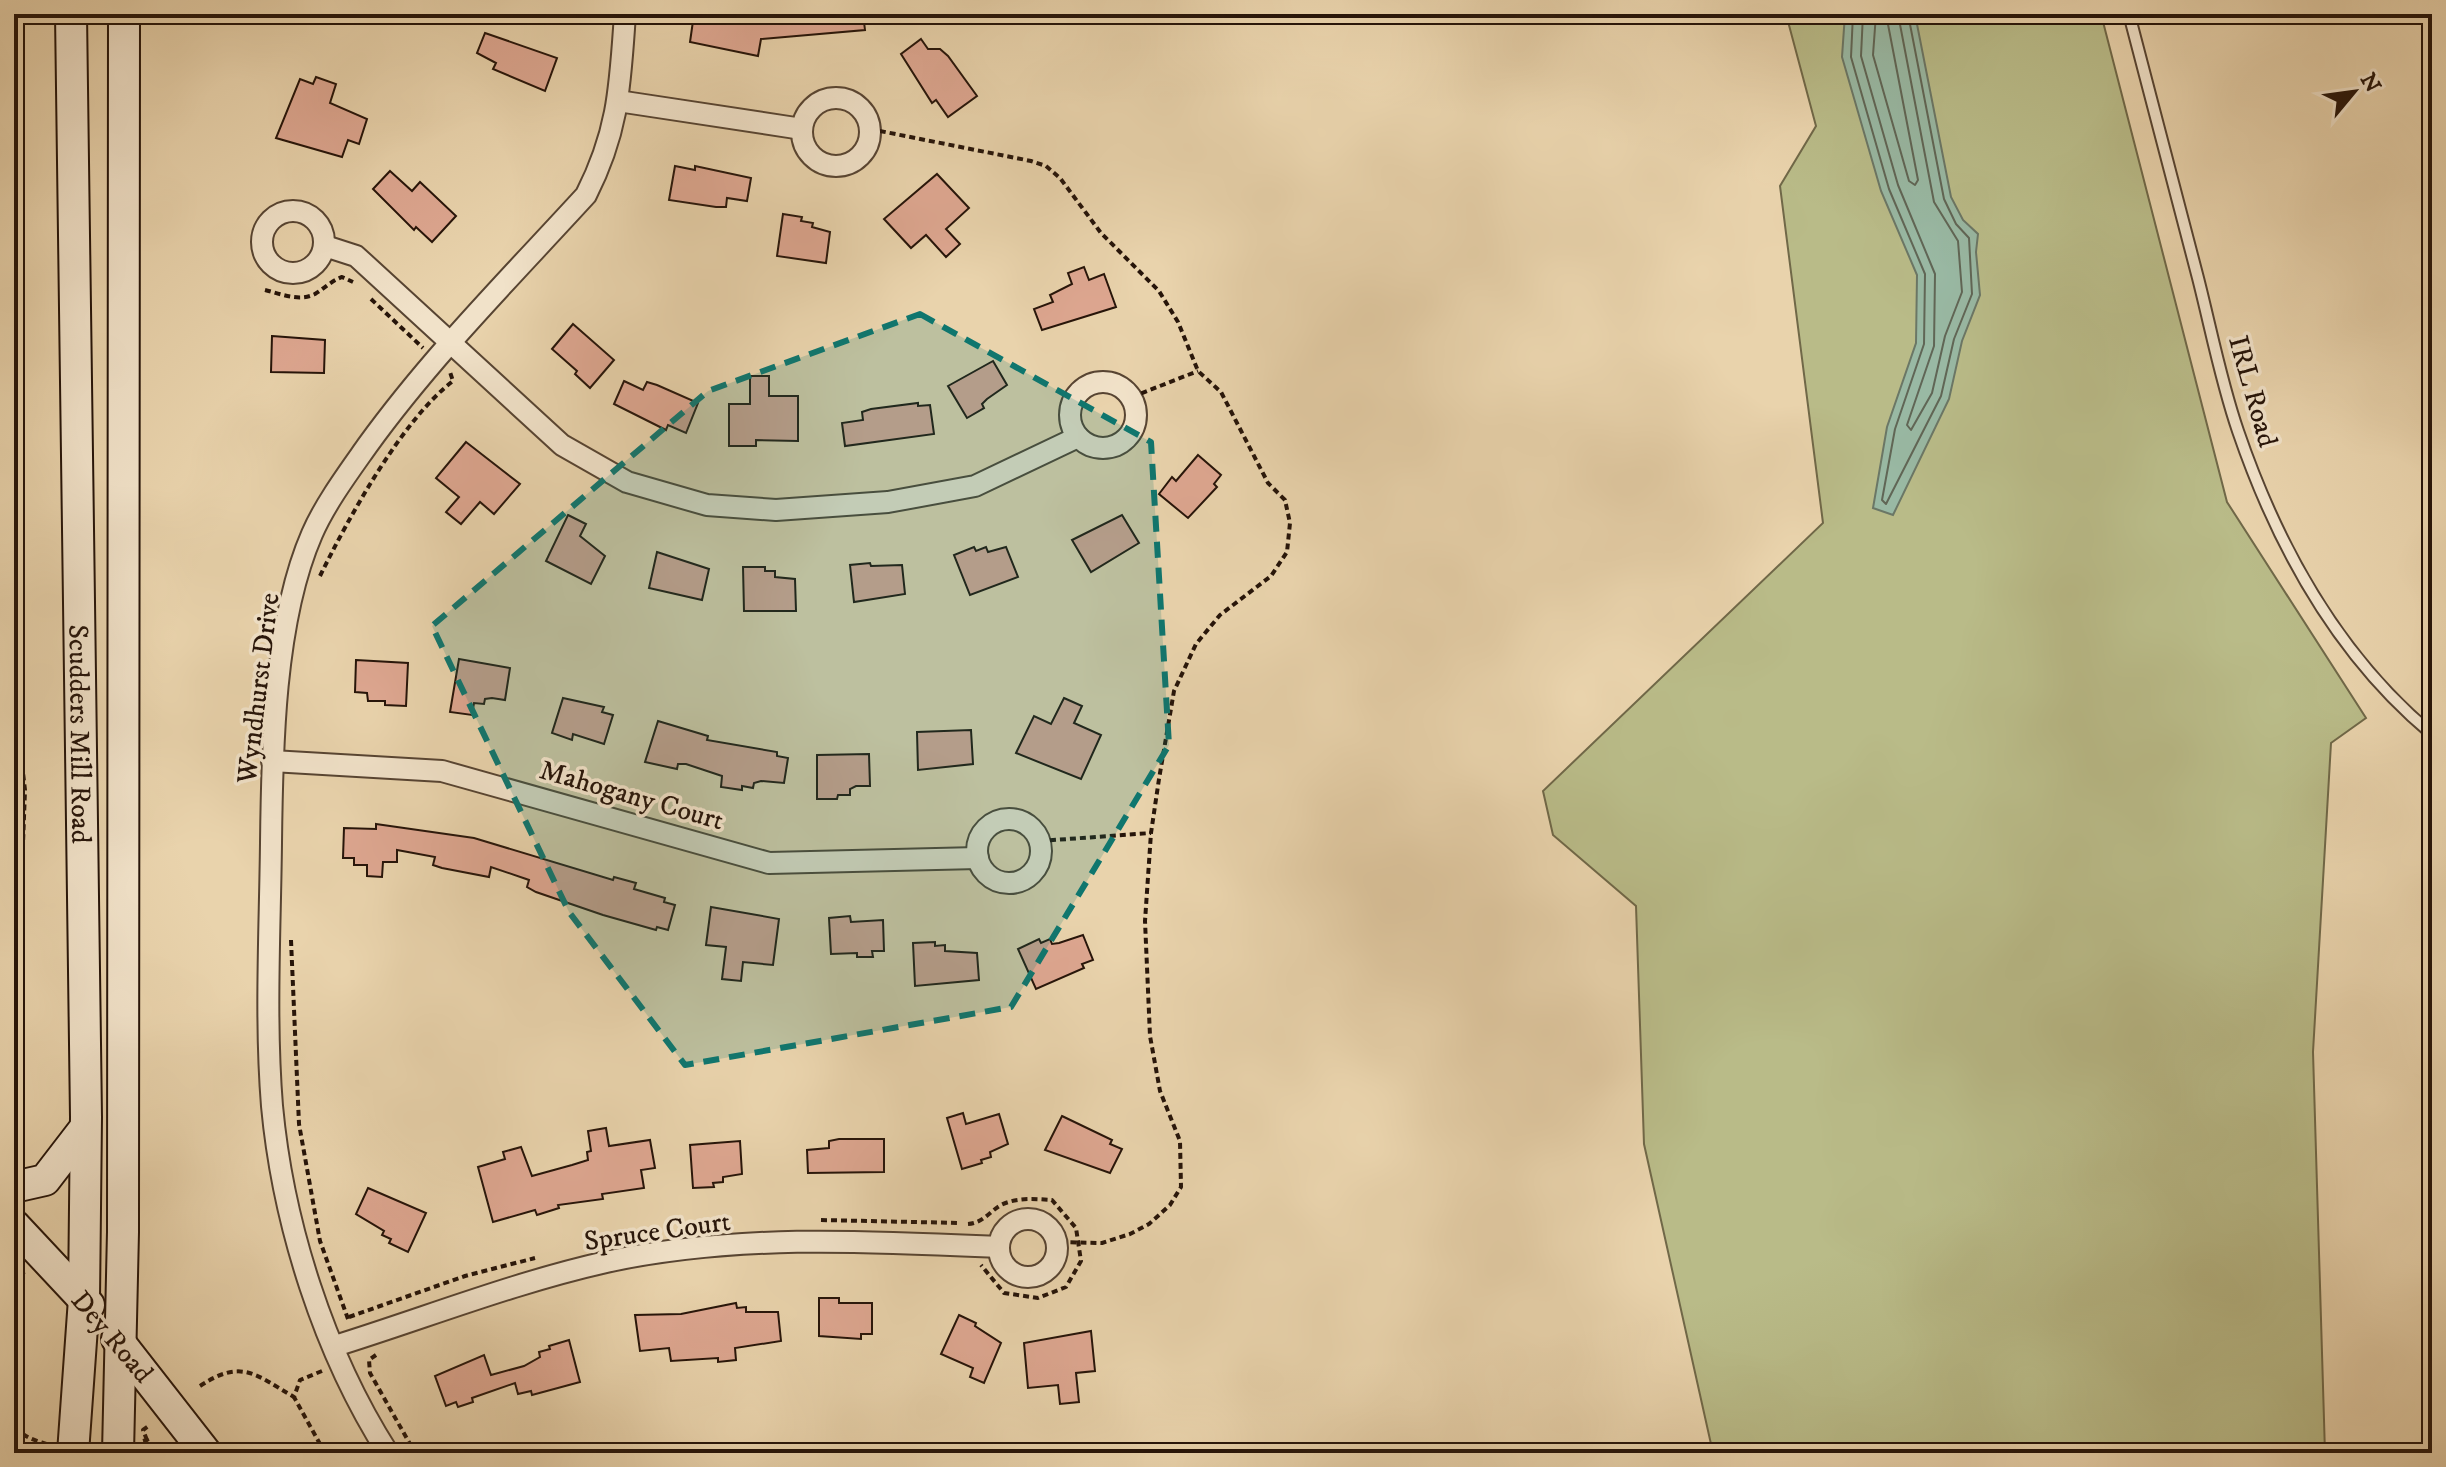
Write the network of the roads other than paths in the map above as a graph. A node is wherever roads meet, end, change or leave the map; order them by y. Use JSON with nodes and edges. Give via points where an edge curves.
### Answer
{"nodes":[{"id":1,"x":71,"y":14,"type":"edge"},
{"id":2,"x":124,"y":14,"type":"edge"},
{"id":3,"x":625,"y":14,"type":"edge"},
{"id":4,"x":2129,"y":14,"type":"edge"},
{"id":5,"x":618,"y":101,"type":"junction"},
{"id":6,"x":802,"y":129,"type":"junction"},
{"id":7,"x":325,"y":246,"type":"dead end"},
{"id":8,"x":450,"y":345,"type":"junction"},
{"id":9,"x":1078,"y":437,"type":"junction"},
{"id":10,"x":2432,"y":734,"type":"edge"},
{"id":11,"x":272,"y":761,"type":"junction"},
{"id":12,"x":978,"y":858,"type":"junction"},
{"id":13,"x":85,"y":1128,"type":"junction"},
{"id":14,"x":14,"y":1187,"type":"edge"},
{"id":15,"x":14,"y":1225,"type":"edge"},
{"id":16,"x":998,"y":1247,"type":"junction"},
{"id":17,"x":84,"y":1299,"type":"junction"},
{"id":18,"x":122,"y":1345,"type":"junction"},
{"id":19,"x":338,"y":1355,"type":"junction"},
{"id":20,"x":135,"y":1445,"type":"edge"},
{"id":21,"x":66,"y":1448,"type":"edge"},
{"id":22,"x":206,"y":1453,"type":"edge"},
{"id":23,"x":388,"y":1453,"type":"edge"}],
"edges":[{"from":1,"to":13,"type":"main road","name":"Scudders Mill Road"},
{"from":2,"to":18,"type":"main road","name":"Scudders Mill Road"},
{"from":3,"to":5,"type":"street","name":"Wyndhurst Drive"},
{"from":4,"to":10,"type":"lane","name":"IRL Road","via":[[2237,429],[2264,500],[2326,615],[2369,670]]},
{"from":5,"to":6,"type":"street"},
{"from":5,"to":8,"type":"street","name":"Wyndhurst Drive","via":[[606,155],[586,195]]},
{"from":6,"to":6,"type":"street","via":[[809,154],[830,166],[857,159],[869,144],[863,111],[837,97],[812,107]]},
{"from":7,"to":8,"type":"street","via":[[356,256]]},
{"from":8,"to":9,"type":"street","via":[[562,445],[627,482],[707,505],[776,510],[888,502],[960,489],[1036,460]]},
{"from":8,"to":11,"type":"street","name":"Wyndhurst Drive","via":[[393,410],[312,535],[288,615]]},
{"from":9,"to":9,"type":"street","via":[[1107,449],[1127,439],[1136,422],[1132,397],[1105,382],[1082,389],[1070,418]]},
{"from":11,"to":12,"type":"street","name":"Mahogany Court","via":[[442,771],[769,863]]},
{"from":11,"to":19,"type":"street","name":"Wyndhurst Drive","via":[[273,1109],[307,1273]]},
{"from":12,"to":12,"type":"street","via":[[988,875],[1001,883],[1022,881],[1038,867],[1040,841],[1023,822],[1002,820],[979,838]]},
{"from":13,"to":14,"type":"main road","via":[[45,1180]]},
{"from":13,"to":17,"type":"main road","name":"Scudders Mill Road"},
{"from":15,"to":17,"type":"main road","name":"Dey Road"},
{"from":16,"to":16,"type":"street","via":[[1006,1267],[1025,1277],[1048,1269],[1057,1242],[1050,1229],[1030,1219],[1005,1230]]},
{"from":16,"to":19,"type":"street","name":"Spruce Court","via":[[839,1240],[709,1248],[609,1262],[510,1286]]},
{"from":17,"to":18,"type":"main road","name":"Dey Road"},
{"from":17,"to":21,"type":"main road","name":"Scudders Mill Road"},
{"from":18,"to":20,"type":"main road","name":"Scudders Mill Road"},
{"from":18,"to":22,"type":"main road","name":"Dey Road"},
{"from":19,"to":23,"type":"street","name":"Wyndhurst Drive"}]}
